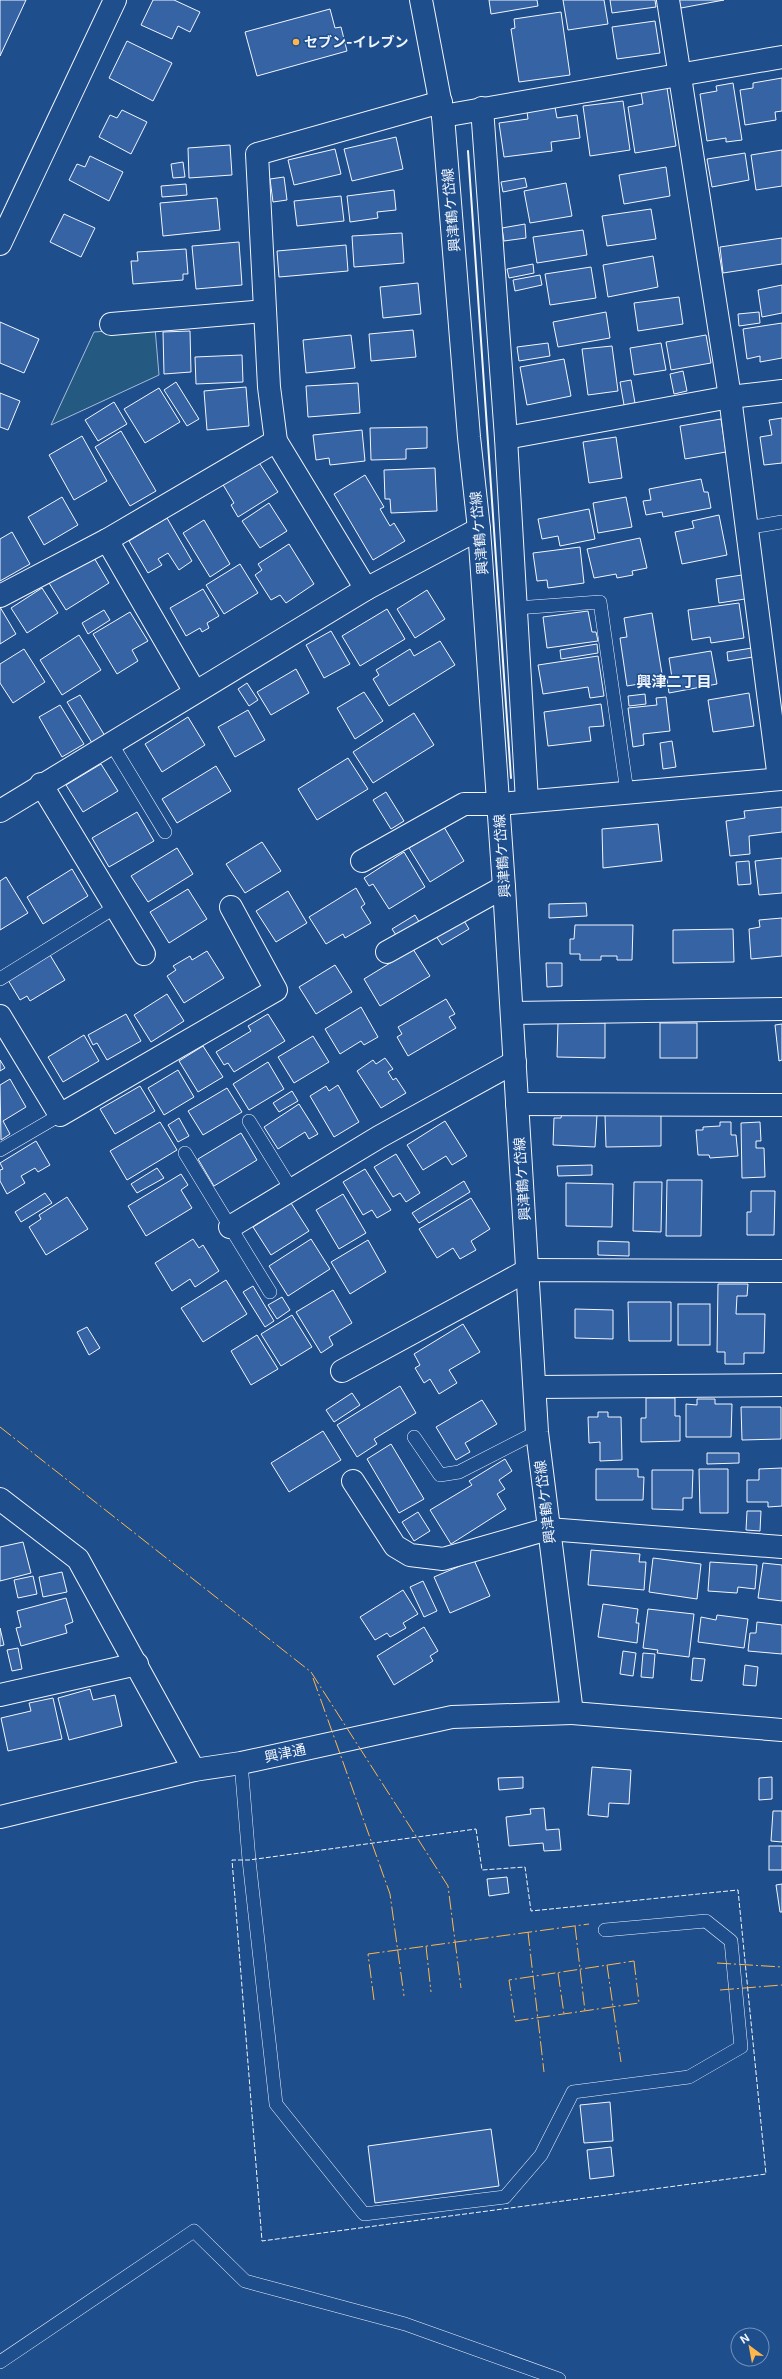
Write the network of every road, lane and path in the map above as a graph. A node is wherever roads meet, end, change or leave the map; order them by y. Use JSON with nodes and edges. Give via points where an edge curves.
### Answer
{"nodes":[{"id":1,"x":116,"y":0,"type":"edge"},
{"id":2,"x":421,"y":0,"type":"edge"},
{"id":3,"x":668,"y":0,"type":"edge"},
{"id":4,"x":782,"y":57,"type":"edge"},
{"id":5,"x":680,"y":76,"type":"junction"},
{"id":6,"x":482,"y":108,"type":"junction"},
{"id":7,"x":442,"y":109,"type":"junction"},
{"id":8,"x":0,"y":244,"type":"edge"},
{"id":9,"x":264,"y":311,"type":"junction"},
{"id":10,"x":110,"y":324,"type":"dead end"},
{"id":11,"x":782,"y":391,"type":"edge"},
{"id":12,"x":730,"y":397,"type":"junction"},
{"id":13,"x":506,"y":438,"type":"junction"},
{"id":14,"x":276,"y":440,"type":"junction"},
{"id":15,"x":782,"y":522,"type":"edge"},
{"id":16,"x":746,"y":528,"type":"junction"},
{"id":17,"x":479,"y":529,"type":"junction"},
{"id":18,"x":107,"y":540,"type":"junction"},
{"id":19,"x":366,"y":589,"type":"junction"},
{"id":20,"x":0,"y":596,"type":"edge"},
{"id":21,"x":516,"y":608,"type":"junction"},
{"id":22,"x":195,"y":692,"type":"junction"},
{"id":23,"x":111,"y":743,"type":"junction"},
{"id":24,"x":781,"y":779,"type":"edge"},
{"id":25,"x":41,"y":784,"type":"junction"},
{"id":26,"x":627,"y":792,"type":"junction"},
{"id":27,"x":527,"y":801,"type":"junction"},
{"id":28,"x":499,"y":804,"type":"junction"},
{"id":29,"x":0,"y":811,"type":"edge"},
{"id":30,"x":165,"y":832,"type":"dead end"},
{"id":31,"x":362,"y":861,"type":"dead end"},
{"id":32,"x":504,"y":887,"type":"junction"},
{"id":33,"x":230,"y":907,"type":"dead end"},
{"id":34,"x":114,"y":908,"type":"junction"},
{"id":35,"x":387,"y":952,"type":"dead end"},
{"id":36,"x":144,"y":954,"type":"dead end"},
{"id":37,"x":0,"y":979,"type":"edge"},
{"id":38,"x":782,"y":1008,"type":"edge"},
{"id":39,"x":512,"y":1013,"type":"junction"},
{"id":40,"x":0,"y":1016,"type":"edge"},
{"id":41,"x":515,"y":1062,"type":"junction"},
{"id":42,"x":517,"y":1104,"type":"junction"},
{"id":43,"x":782,"y":1105,"type":"edge"},
{"id":44,"x":60,"y":1115,"type":"junction"},
{"id":45,"x":249,"y":1121,"type":"dead end"},
{"id":46,"x":0,"y":1150,"type":"edge"},
{"id":47,"x":185,"y":1153,"type":"dead end"},
{"id":48,"x":291,"y":1190,"type":"junction"},
{"id":49,"x":230,"y":1227,"type":"junction"},
{"id":50,"x":528,"y":1270,"type":"junction"},
{"id":51,"x":782,"y":1271,"type":"edge"},
{"id":52,"x":270,"y":1292,"type":"dead end"},
{"id":53,"x":342,"y":1371,"type":"dead end"},
{"id":54,"x":782,"y":1385,"type":"edge"},
{"id":55,"x":535,"y":1387,"type":"junction"},
{"id":56,"x":537,"y":1432,"type":"junction"},
{"id":57,"x":414,"y":1437,"type":"dead end"},
{"id":58,"x":353,"y":1481,"type":"dead end"},
{"id":59,"x":4,"y":1508,"type":"edge"},
{"id":60,"x":548,"y":1529,"type":"junction"},
{"id":61,"x":782,"y":1547,"type":"edge"},
{"id":62,"x":137,"y":1664,"type":"junction"},
{"id":63,"x":0,"y":1695,"type":"edge"},
{"id":64,"x":572,"y":1713,"type":"junction"},
{"id":65,"x":782,"y":1730,"type":"edge"},
{"id":66,"x":241,"y":1763,"type":"junction"},
{"id":67,"x":194,"y":1770,"type":"junction"},
{"id":68,"x":0,"y":1817,"type":"edge"},
{"id":69,"x":605,"y":1930,"type":"dead end"},
{"id":70,"x":0,"y":2362,"type":"edge"},
{"id":71,"x":559,"y":2379,"type":"edge"}],
"edges":[{"from":1,"to":8,"type":"street"},
{"from":2,"to":7,"type":"street","name":"興津鶴ケ岱線"},
{"from":3,"to":5,"type":"street"},
{"from":4,"to":5,"type":"street"},
{"from":5,"to":6,"type":"street"},
{"from":5,"to":12,"type":"street"},
{"from":6,"to":7,"type":"street"},
{"from":6,"to":13,"type":"street"},
{"from":7,"to":9,"type":"street","via":[[257,154]]},
{"from":7,"to":17,"type":"street","name":"興津鶴ケ岱線"},
{"from":9,"to":10,"type":"street"},
{"from":9,"to":14,"type":"street","via":[[269,387]]},
{"from":11,"to":12,"type":"street"},
{"from":12,"to":13,"type":"street"},
{"from":12,"to":16,"type":"street"},
{"from":13,"to":21,"type":"street"},
{"from":14,"to":18,"type":"street"},
{"from":14,"to":19,"type":"street"},
{"from":15,"to":16,"type":"lane"},
{"from":16,"to":24,"type":"street"},
{"from":17,"to":19,"type":"street"},
{"from":17,"to":28,"type":"street","name":"興津鶴ケ岱線"},
{"from":18,"to":20,"type":"street"},
{"from":18,"to":22,"type":"street"},
{"from":19,"to":22,"type":"street"},
{"from":21,"to":26,"type":"lane","via":[[600,602]]},
{"from":21,"to":27,"type":"street"},
{"from":22,"to":23,"type":"street"},
{"from":23,"to":25,"type":"street"},
{"from":23,"to":30,"type":"lane"},
{"from":24,"to":26,"type":"street"},
{"from":25,"to":29,"type":"street"},
{"from":25,"to":34,"type":"street"},
{"from":26,"to":27,"type":"street"},
{"from":27,"to":28,"type":"street"},
{"from":28,"to":31,"type":"street","via":[[464,804]]},
{"from":28,"to":32,"type":"street","name":"興津鶴ケ岱線"},
{"from":32,"to":35,"type":"street"},
{"from":32,"to":39,"type":"street","name":"興津鶴ケ岱線"},
{"from":33,"to":44,"type":"street","via":[[276,990]]},
{"from":34,"to":36,"type":"street"},
{"from":34,"to":37,"type":"lane"},
{"from":38,"to":39,"type":"street"},
{"from":39,"to":41,"type":"street","name":"興津鶴ケ岱線"},
{"from":40,"to":44,"type":"street"},
{"from":41,"to":42,"type":"street","name":"興津鶴ケ岱線"},
{"from":41,"to":48,"type":"street","via":[[379,1137]]},
{"from":42,"to":43,"type":"street"},
{"from":42,"to":50,"type":"street","name":"興津鶴ケ岱線"},
{"from":44,"to":46,"type":"lane"},
{"from":45,"to":48,"type":"lane"},
{"from":47,"to":49,"type":"lane"},
{"from":48,"to":49,"type":"street"},
{"from":49,"to":52,"type":"lane"},
{"from":50,"to":51,"type":"street"},
{"from":50,"to":53,"type":"street"},
{"from":50,"to":55,"type":"street","name":"興津鶴ケ岱線"},
{"from":54,"to":55,"type":"street"},
{"from":55,"to":56,"type":"street","name":"興津鶴ケ岱線"},
{"from":56,"to":57,"type":"lane","via":[[459,1472],[440,1475]]},
{"from":56,"to":60,"type":"street","name":"興津鶴ケ岱線"},
{"from":58,"to":60,"type":"street","via":[[395,1546],[410,1555],[443,1559]]},
{"from":59,"to":62,"type":"street","via":[[78,1559]]},
{"from":60,"to":61,"type":"street"},
{"from":60,"to":64,"type":"street","name":"興津鶴ケ岱線"},
{"from":62,"to":63,"type":"street"},
{"from":62,"to":67,"type":"street"},
{"from":64,"to":65,"type":"street","name":"興津通"},
{"from":64,"to":66,"type":"street","name":"興津通","via":[[452,1717]]},
{"from":66,"to":67,"type":"street","name":"興津通"},
{"from":66,"to":69,"type":"lane","via":[[276,2104],[364,2214],[505,2197],[541,2155],[573,2092],[689,2077],[741,2047],[731,1941],[706,1921]]},
{"from":67,"to":68,"type":"street","name":"興津通"},
{"from":70,"to":71,"type":"lane","via":[[194,2231],[246,2281],[405,2324]]}]}
